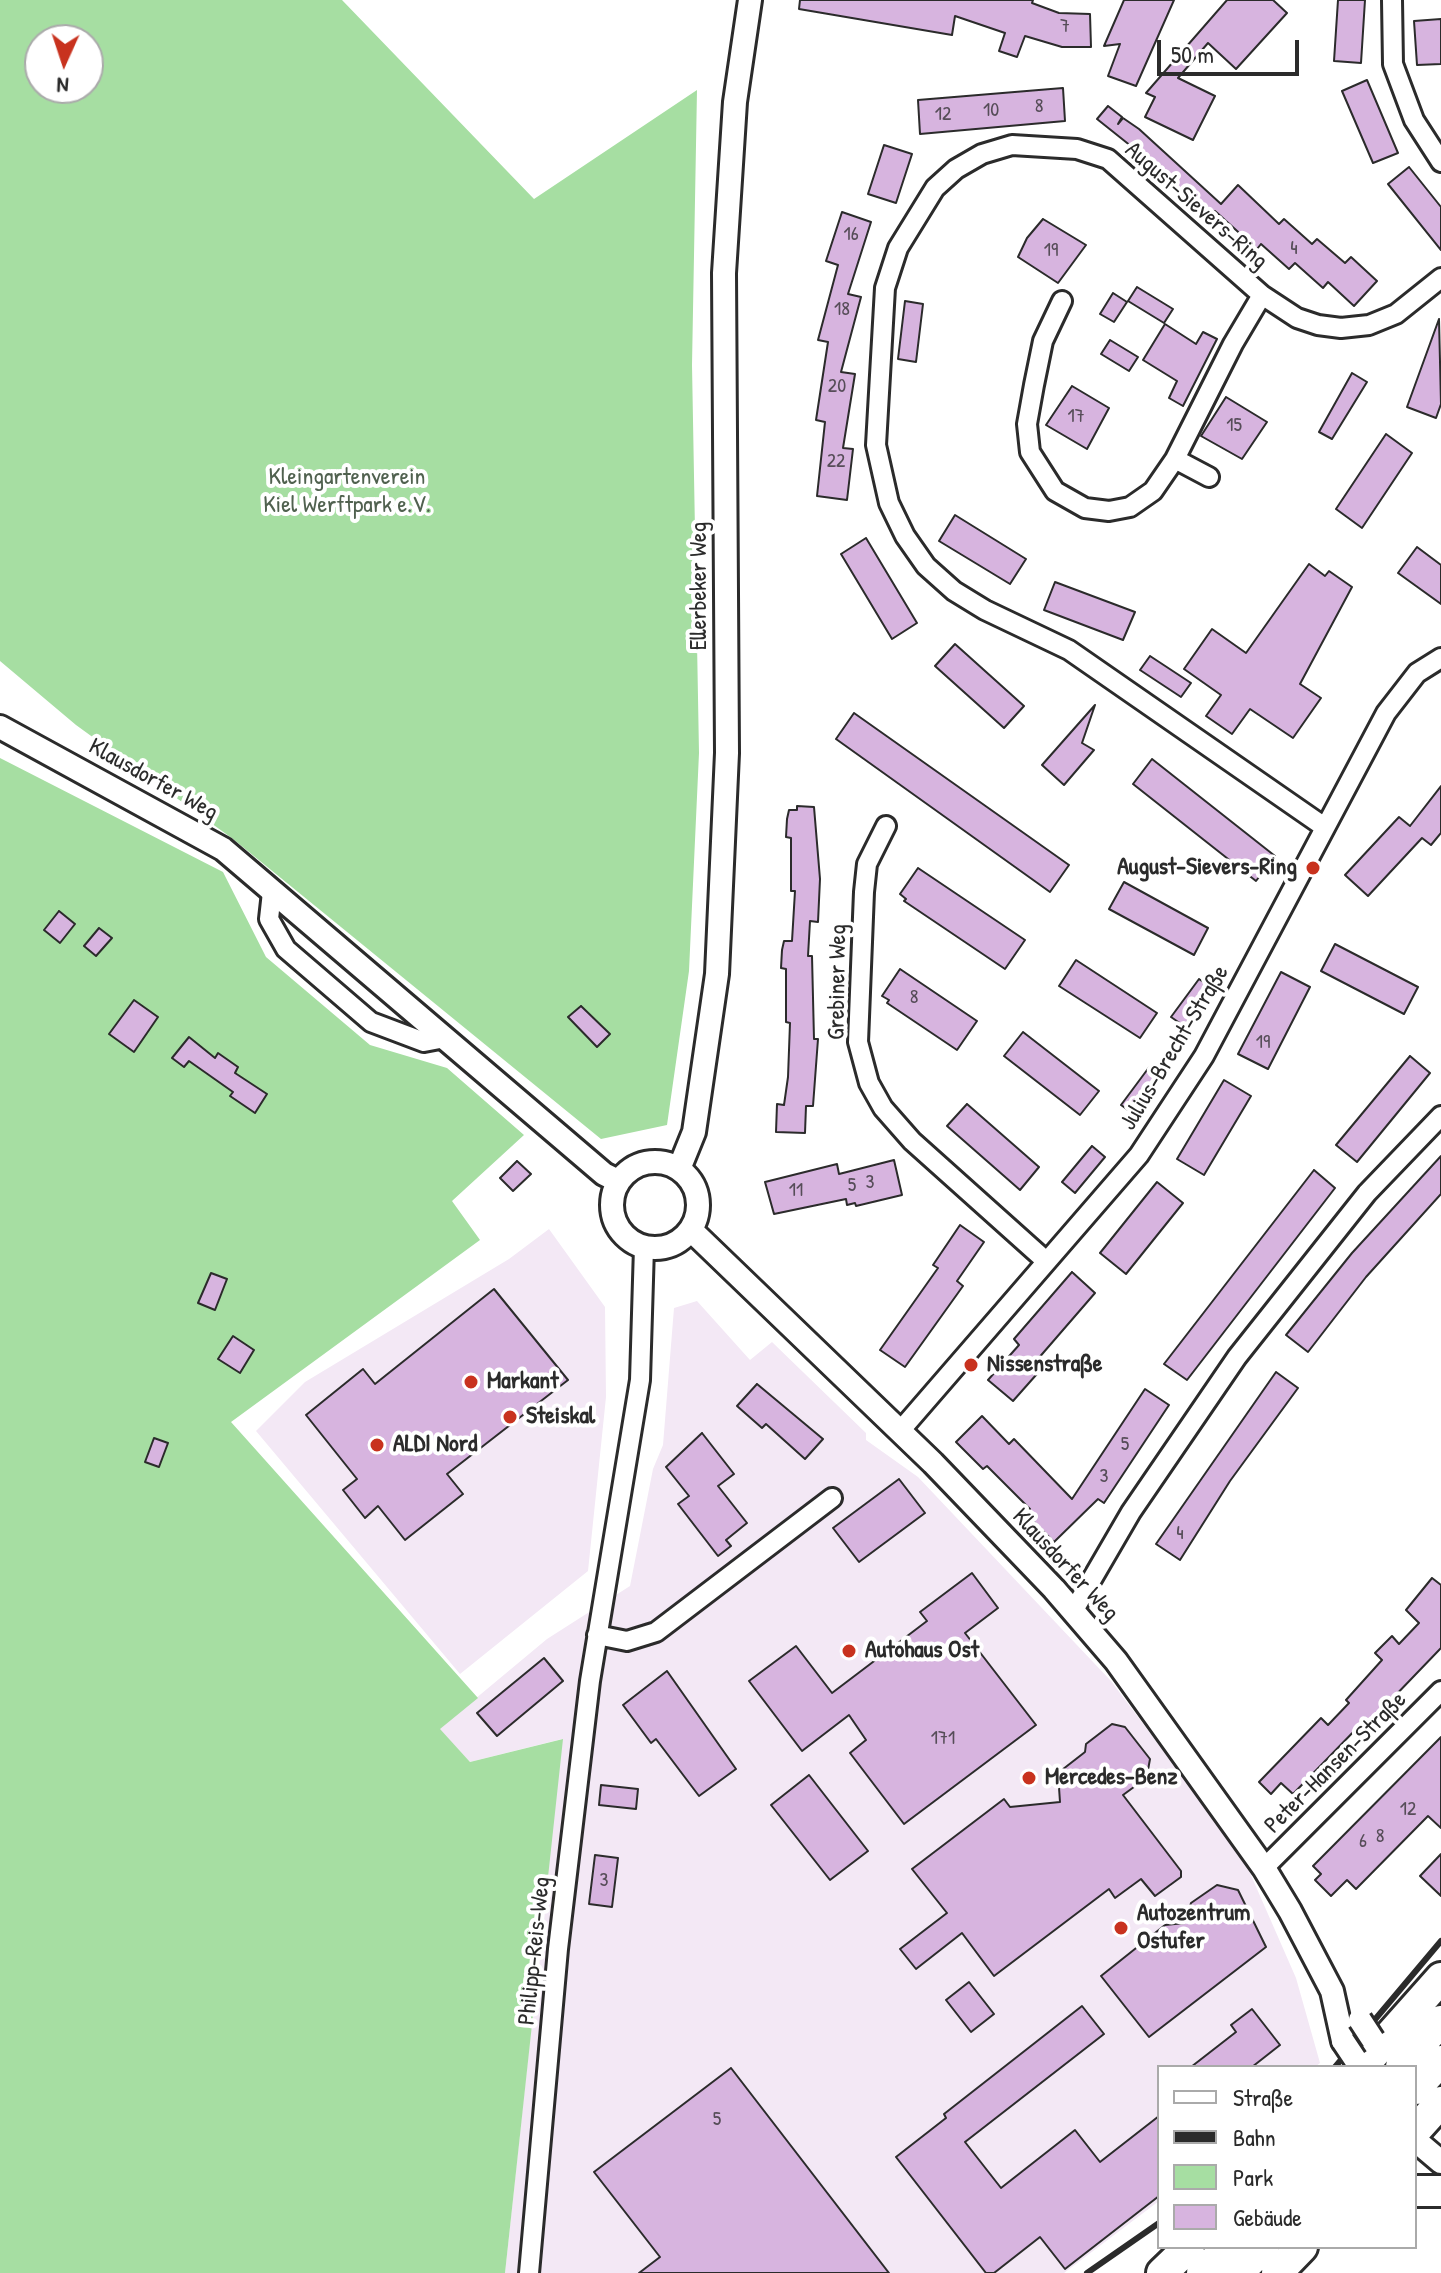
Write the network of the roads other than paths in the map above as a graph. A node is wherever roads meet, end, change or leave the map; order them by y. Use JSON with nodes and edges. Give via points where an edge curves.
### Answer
{"nodes":[{"id":1,"x":750,"y":0,"type":"edge"},
{"id":2,"x":1392,"y":0,"type":"edge"},
{"id":3,"x":1441,"y":162,"type":"edge"},
{"id":4,"x":1441,"y":278,"type":"edge"},
{"id":5,"x":1262,"y":295,"type":"junction"},
{"id":6,"x":1062,"y":301,"type":"dead end"},
{"id":7,"x":1175,"y":459,"type":"junction"},
{"id":8,"x":1209,"y":477,"type":"dead end"},
{"id":9,"x":1441,"y":658,"type":"edge"},
{"id":10,"x":0,"y":727,"type":"edge"},
{"id":11,"x":886,"y":826,"type":"dead end"},
{"id":12,"x":1323,"y":826,"type":"junction"},
{"id":13,"x":272,"y":892,"type":"junction"},
{"id":14,"x":445,"y":1038,"type":"junction"},
{"id":15,"x":1441,"y":1116,"type":"edge"},
{"id":16,"x":679,"y":1169,"type":"junction"},
{"id":17,"x":618,"y":1181,"type":"junction"},
{"id":18,"x":691,"y":1230,"type":"junction"},
{"id":19,"x":644,"y":1247,"type":"junction"},
{"id":20,"x":1046,"y":1261,"type":"junction"},
{"id":21,"x":900,"y":1431,"type":"junction"},
{"id":22,"x":832,"y":1498,"type":"dead end"},
{"id":23,"x":1074,"y":1610,"type":"junction"},
{"id":24,"x":597,"y":1635,"type":"junction"},
{"id":25,"x":1441,"y":1691,"type":"edge"},
{"id":26,"x":1264,"y":1868,"type":"junction"},
{"id":27,"x":1441,"y":1978,"type":"edge"},
{"id":28,"x":1332,"y":1991,"type":"junction"},
{"id":29,"x":1441,"y":2021,"type":"edge"},
{"id":30,"x":1372,"y":2057,"type":"edge"},
{"id":31,"x":1441,"y":2061,"type":"edge"},
{"id":32,"x":1424,"y":2114,"type":"edge"},
{"id":33,"x":1441,"y":2162,"type":"edge"},
{"id":34,"x":1417,"y":2191,"type":"edge"},
{"id":35,"x":1441,"y":2191,"type":"edge"},
{"id":36,"x":1187,"y":2249,"type":"edge"},
{"id":37,"x":1226,"y":2249,"type":"edge"},
{"id":38,"x":1262,"y":2249,"type":"edge"},
{"id":39,"x":1300,"y":2249,"type":"edge"},
{"id":40,"x":529,"y":2273,"type":"edge"},
{"id":41,"x":1162,"y":2273,"type":"edge"},
{"id":42,"x":1202,"y":2273,"type":"edge"},
{"id":43,"x":1238,"y":2273,"type":"edge"},
{"id":44,"x":1277,"y":2273,"type":"edge"}],
"edges":[{"from":1,"to":16,"type":"street","name":"Ellerbeker Weg","via":[[735,102],[724,273],[727,753],[717,974],[694,1132]]},
{"from":2,"to":3,"type":"street","via":[[1393,64],[1414,120]]},
{"from":4,"to":5,"type":"street","name":"August-Sievers-Ring","via":[[1396,314],[1341,328],[1297,318]]},
{"from":5,"to":7,"type":"street","name":"August-Sievers-Ring"},
{"from":5,"to":12,"type":"street","name":"August-Sievers-Ring","via":[[1108,159],[1042,145],[1012,145],[982,154],[935,188],[898,248],[880,324],[876,445],[889,503],[905,536],[926,566],[954,591],[1069,650]]},
{"from":6,"to":7,"type":"street","name":"August-Sievers-Ring","via":[[1043,341],[1027,424],[1030,452],[1055,491],[1085,508],[1130,507],[1153,491]]},
{"from":7,"to":8,"type":"street"},
{"from":9,"to":12,"type":"street","name":"Julius-Brecht-Straße","via":[[1399,692]]},
{"from":10,"to":13,"type":"street","name":"Klausdorfer Weg","via":[[223,849]]},
{"from":11,"to":20,"type":"street","name":"Grebiner Weg","via":[[867,864],[864,892],[858,1042],[869,1083],[912,1141]]},
{"from":12,"to":20,"type":"street","name":"Julius-Brecht-Straße","via":[[1204,1056],[1139,1155]]},
{"from":13,"to":14,"type":"street","name":"Klausdorfer Weg"},
{"from":13,"to":14,"type":"street","via":[[269,919],[286,949],[371,1022],[424,1042]]},
{"from":14,"to":17,"type":"street","name":"Klausdorfer Weg"},
{"from":15,"to":23,"type":"street","via":[[1367,1193],[1237,1357],[1131,1512]]},
{"from":16,"to":17,"type":"street","via":[[646,1162]]},
{"from":16,"to":18,"type":"street","via":[[698,1197]]},
{"from":17,"to":19,"type":"street","via":[[611,1203],[615,1225]]},
{"from":18,"to":19,"type":"street","via":[[670,1246]]},
{"from":18,"to":21,"type":"street","name":"Klausdorfer Weg"},
{"from":19,"to":24,"type":"street","name":"Philipp-Reis-Weg","via":[[640,1380]]},
{"from":20,"to":21,"type":"street","name":"Julius-Brecht-Straße"},
{"from":21,"to":23,"type":"street","name":"Klausdorfer Weg"},
{"from":22,"to":24,"type":"street","via":[[656,1632],[627,1641]]},
{"from":23,"to":26,"type":"street","name":"Klausdorfer Weg"},
{"from":24,"to":40,"type":"street","name":"Philipp-Reis-Weg","via":[[558,1949]]},
{"from":25,"to":26,"type":"street","name":"Peter-Hansen-Straße"},
{"from":26,"to":28,"type":"street","name":"Klausdorfer Weg"},
{"from":27,"to":30,"type":"highway"},
{"from":28,"to":30,"type":"street","name":"Klausdorfer Weg"},
{"from":28,"to":30,"type":"street","name":"Klausdorfer Weg","bridge":true,"via":[[1360,2020]]},
{"from":29,"to":30,"type":"highway"},
{"from":31,"to":32,"type":"highway"},
{"from":32,"to":33,"type":"street"},
{"from":34,"to":35,"type":"highway"},
{"from":36,"to":41,"type":"highway"},
{"from":37,"to":42,"type":"highway"},
{"from":38,"to":43,"type":"highway"},
{"from":39,"to":44,"type":"highway"}]}
